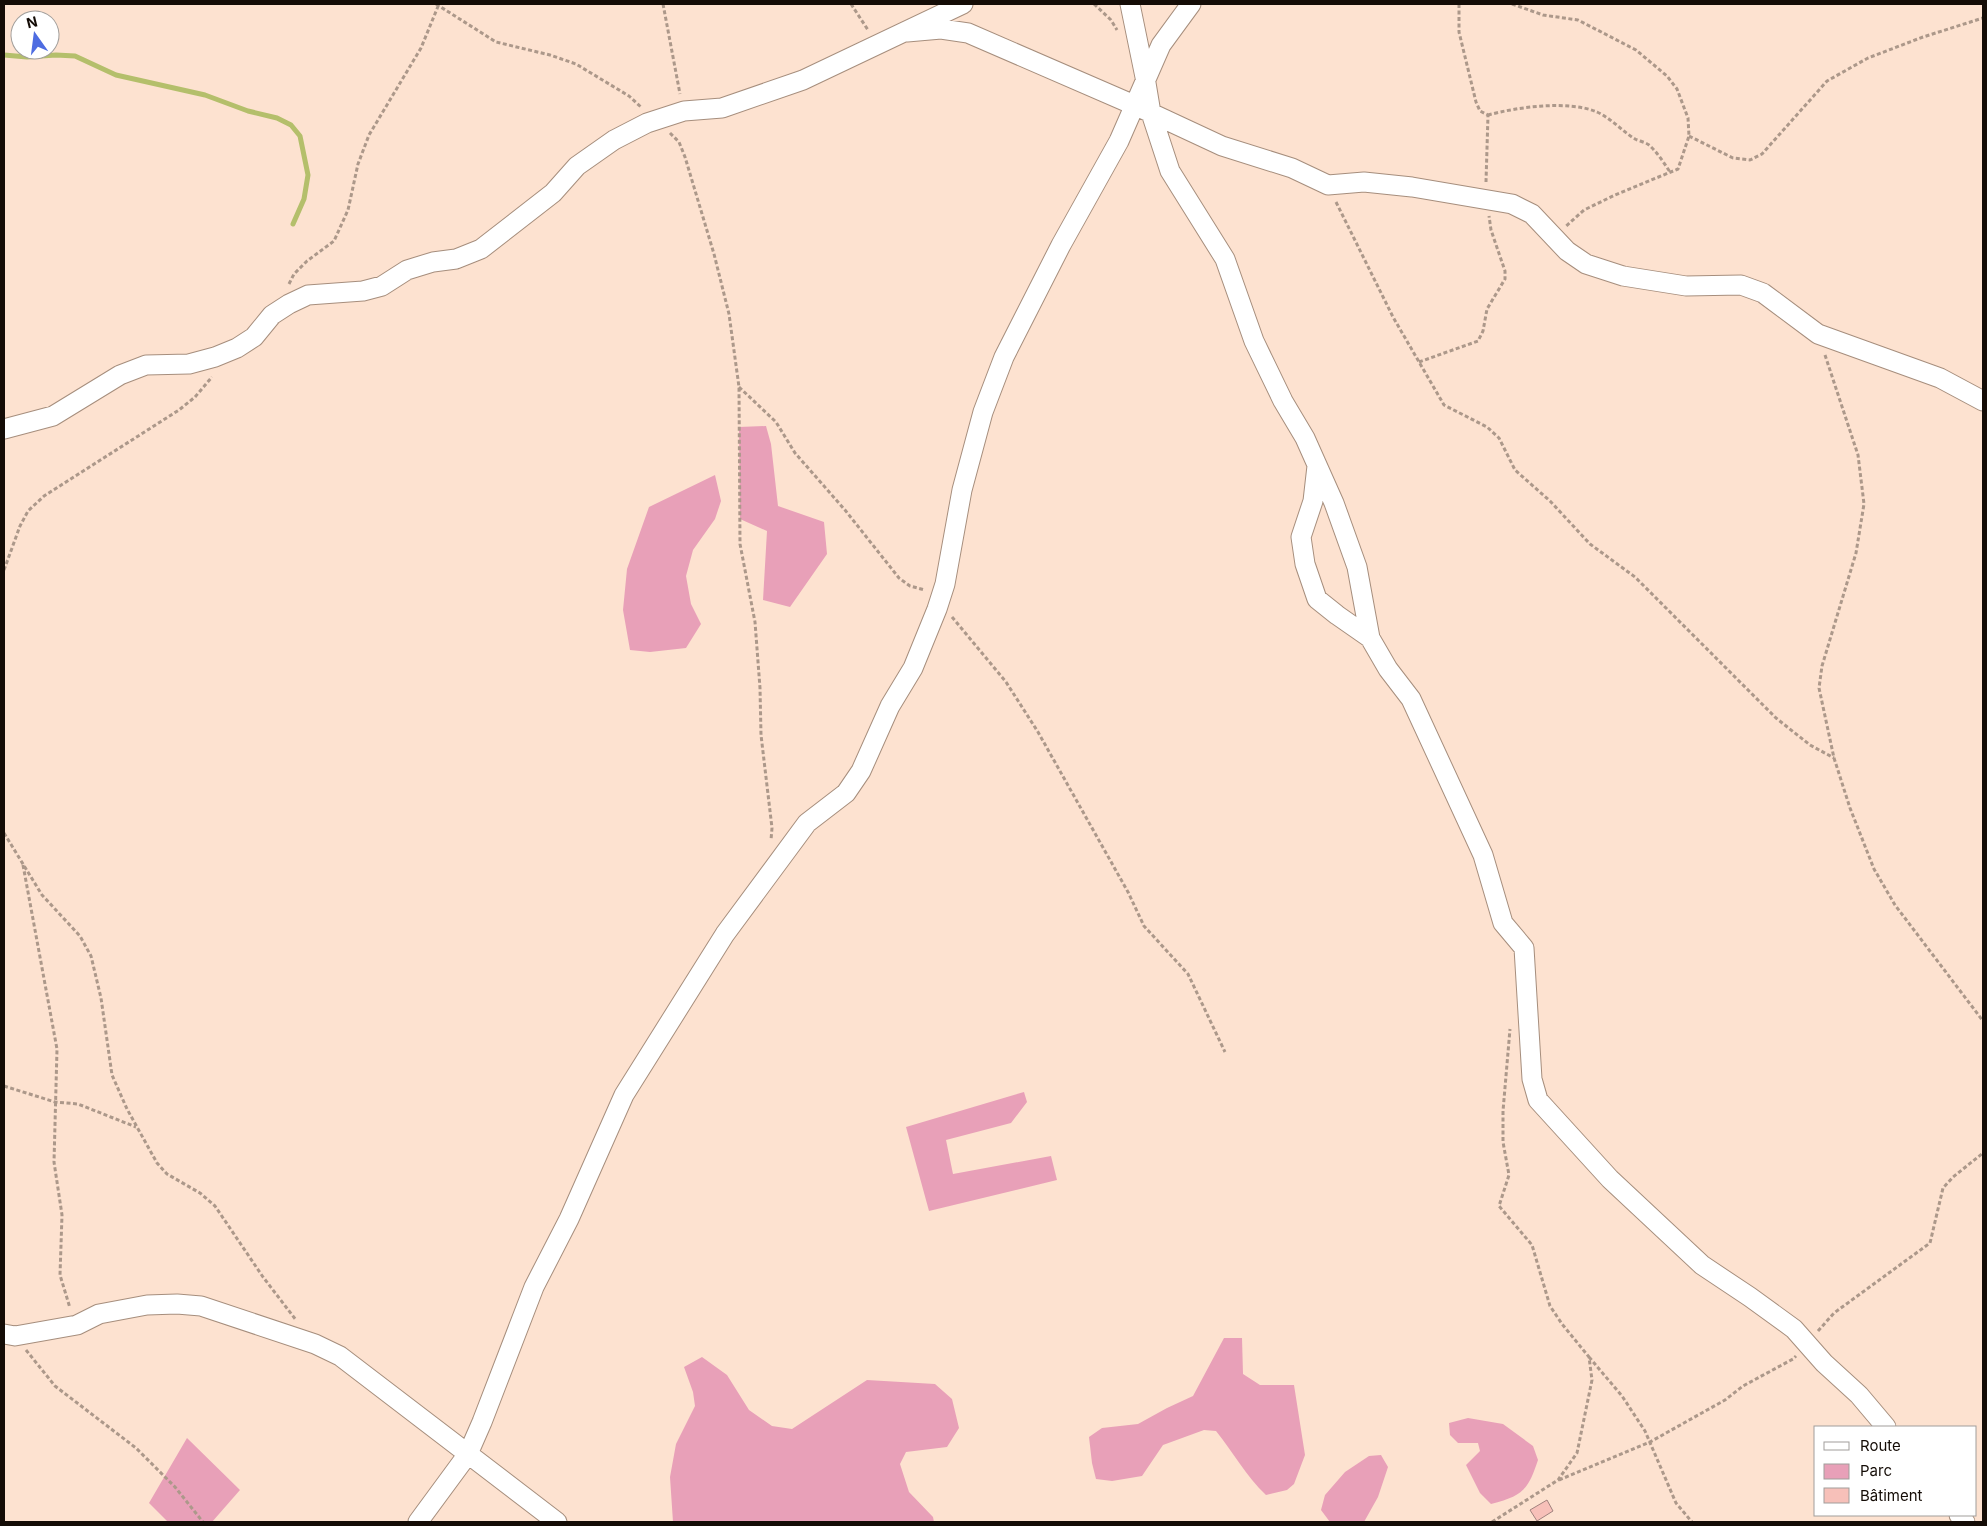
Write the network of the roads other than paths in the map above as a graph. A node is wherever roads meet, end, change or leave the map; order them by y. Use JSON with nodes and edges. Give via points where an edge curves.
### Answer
{"nodes":[{"id":1,"x":963,"y":4,"type":"edge"},
{"id":2,"x":1130,"y":4,"type":"edge"},
{"id":3,"x":1190,"y":4,"type":"edge"},
{"id":4,"x":907,"y":32,"type":"junction"},
{"id":5,"x":1146,"y":77,"type":"junction"},
{"id":6,"x":1142,"y":109,"type":"junction"},
{"id":7,"x":1983,"y":401,"type":"edge"},
{"id":8,"x":4,"y":429,"type":"edge"},
{"id":9,"x":1317,"y":465,"type":"junction"},
{"id":10,"x":1370,"y":638,"type":"junction"},
{"id":11,"x":9,"y":1335,"type":"edge"},
{"id":12,"x":1885,"y":1426,"type":"edge"},
{"id":13,"x":468,"y":1454,"type":"junction"},
{"id":14,"x":418,"y":1522,"type":"edge"},
{"id":15,"x":557,"y":1522,"type":"edge"}],
"edges":[{"from":1,"to":4,"type":"street"},
{"from":2,"to":5,"type":"street"},
{"from":3,"to":5,"type":"street","via":[[1161,45]]},
{"from":4,"to":6,"type":"street","via":[[941,29],[968,33]]},
{"from":4,"to":8,"type":"street","via":[[803,80],[722,108],[684,111],[614,140],[577,166],[554,193],[481,249],[456,259],[407,270],[382,286],[363,291],[308,295],[272,315],[254,337],[237,348],[189,364],[146,365],[120,375],[53,416]]},
{"from":5,"to":6,"type":"street"},
{"from":6,"to":7,"type":"street","via":[[1222,146],[1292,168],[1328,185],[1364,182],[1512,204],[1532,214],[1567,250],[1586,264],[1623,276],[1686,286],[1741,285],[1763,293],[1818,334],[1940,378]]},
{"from":6,"to":9,"type":"street","via":[[1170,171],[1225,259],[1254,341]]},
{"from":6,"to":13,"type":"street","via":[[1119,141],[1061,245],[1001,366],[983,412],[940,602],[913,668],[890,706],[862,771],[846,793],[807,823],[725,934],[624,1095],[569,1219],[534,1288]]},
{"from":9,"to":10,"type":"street","via":[[1357,567]]},
{"from":9,"to":10,"type":"street","via":[[1313,500],[1302,537],[1305,564],[1318,599]]},
{"from":10,"to":12,"type":"street","via":[[1411,699],[1484,855],[1504,923],[1524,948],[1532,1079],[1538,1100],[1610,1179],[1702,1265],[1794,1329]]},
{"from":11,"to":13,"type":"street","via":[[77,1325],[99,1314],[148,1305],[201,1306],[306,1341],[340,1356]]},
{"from":13,"to":14,"type":"street"},
{"from":13,"to":15,"type":"street"}]}
